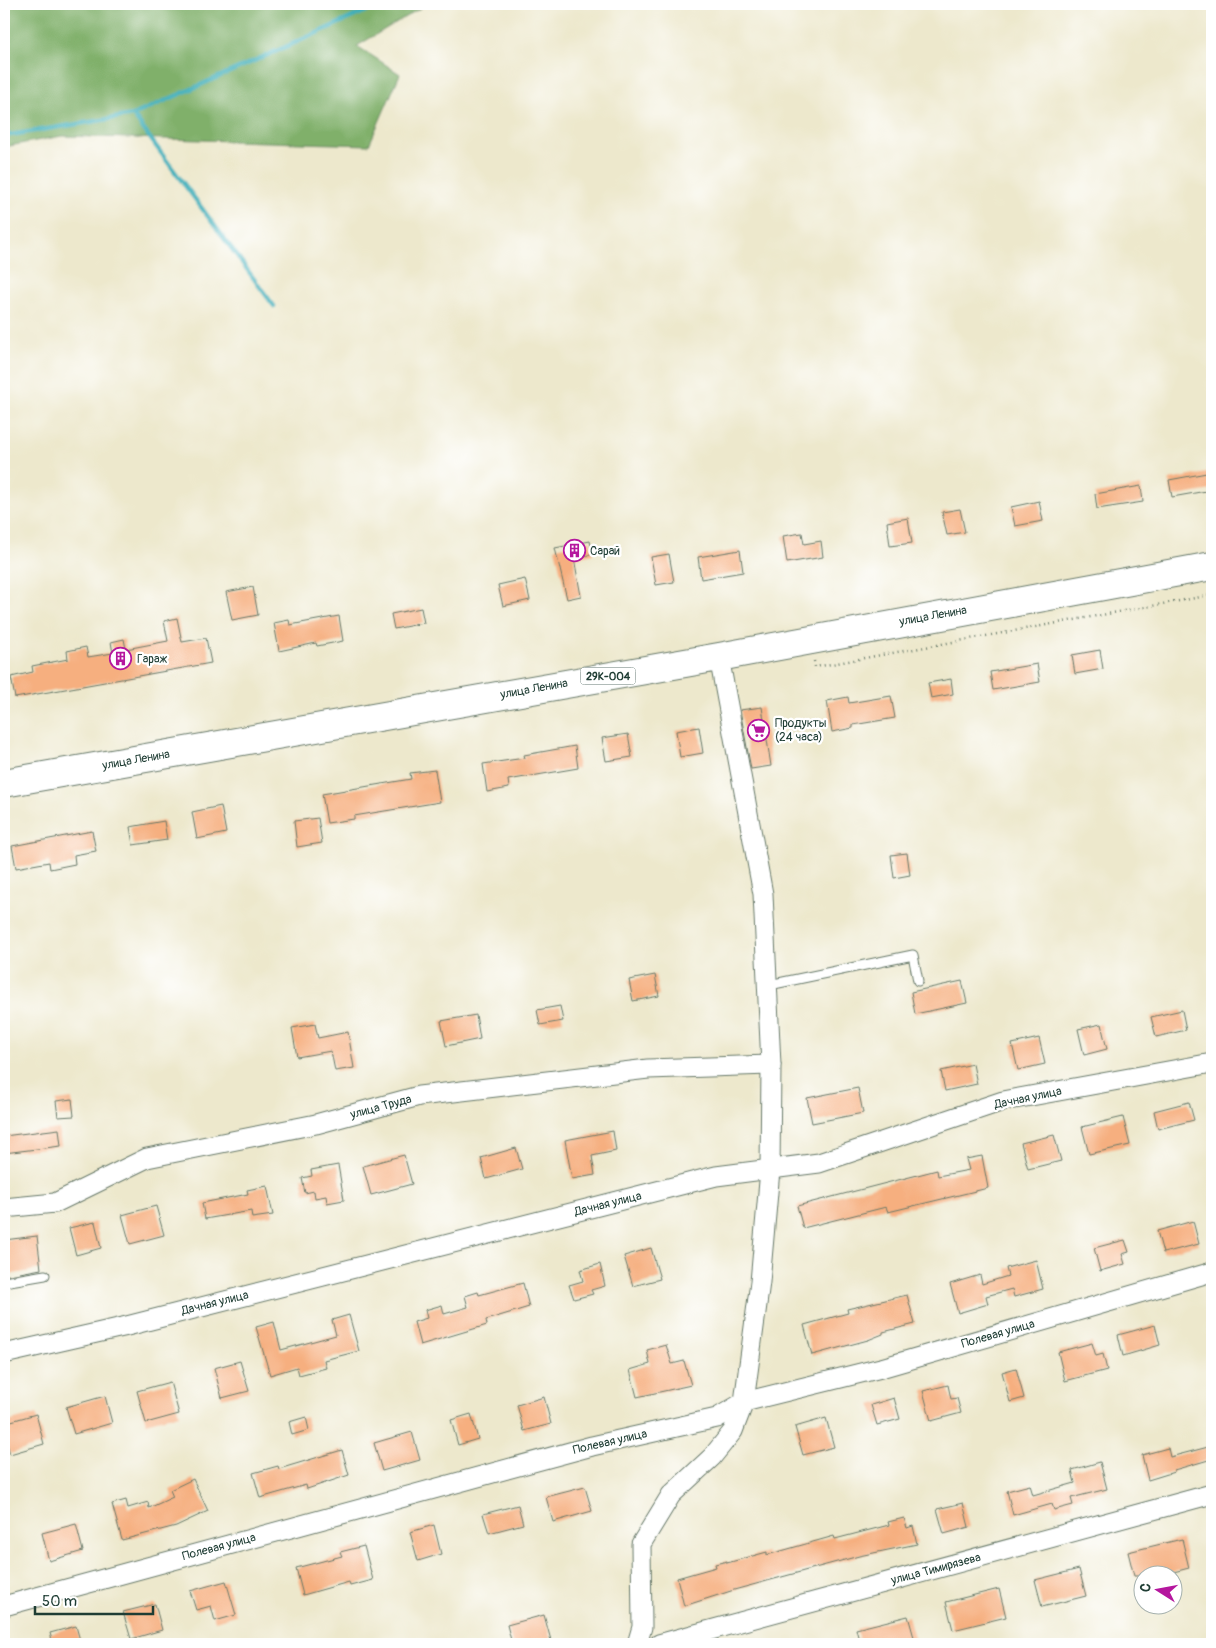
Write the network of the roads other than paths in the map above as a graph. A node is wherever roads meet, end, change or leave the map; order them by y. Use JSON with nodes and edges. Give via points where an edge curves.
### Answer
{"nodes":[{"id":1,"x":1212,"y":566,"type":"edge"},
{"id":2,"x":719,"y":657,"type":"junction"},
{"id":3,"x":4,"y":784,"type":"edge"},
{"id":4,"x":918,"y":981,"type":"dead end"},
{"id":5,"x":769,"y":985,"type":"junction"},
{"id":6,"x":1212,"y":1063,"type":"edge"},
{"id":7,"x":771,"y":1065,"type":"junction"},
{"id":8,"x":770,"y":1170,"type":"junction"},
{"id":9,"x":4,"y":1208,"type":"edge"},
{"id":10,"x":1212,"y":1272,"type":"edge"},
{"id":11,"x":45,"y":1275,"type":"dead end"},
{"id":12,"x":4,"y":1282,"type":"edge"},
{"id":13,"x":4,"y":1354,"type":"edge"},
{"id":14,"x":744,"y":1402,"type":"junction"},
{"id":15,"x":1212,"y":1494,"type":"edge"},
{"id":16,"x":4,"y":1606,"type":"edge"},
{"id":17,"x":637,"y":1644,"type":"edge"},
{"id":18,"x":659,"y":1644,"type":"edge"}],
"edges":[{"from":1,"to":2,"type":"main road","name":"улица Ленина","number":"29К-004"},
{"from":2,"to":3,"type":"main road","name":"улица Ленина","number":"29К-004"},
{"from":2,"to":5,"type":"street","via":[[762,894]]},
{"from":4,"to":5,"type":"lane","via":[[912,955]]},
{"from":5,"to":7,"type":"street"},
{"from":6,"to":8,"type":"street","name":"Дачная улица","via":[[1003,1101],[819,1163]]},
{"from":7,"to":8,"type":"street"},
{"from":7,"to":9,"type":"street","name":"улица Труда","via":[[648,1069],[419,1096],[316,1124],[147,1158],[55,1203]]},
{"from":8,"to":13,"type":"street","name":"Дачная улица","via":[[716,1176]]},
{"from":8,"to":14,"type":"street","via":[[760,1282]]},
{"from":10,"to":14,"type":"street","name":"Полевая улица","via":[[881,1368]]},
{"from":11,"to":12,"type":"lane"},
{"from":14,"to":16,"type":"street","name":"Полевая улица","via":[[717,1418],[592,1446]]},
{"from":14,"to":17,"type":"street","via":[[733,1431],[712,1457],[671,1495],[641,1544],[642,1627]]},
{"from":15,"to":18,"type":"street","name":"улица Тимирязева"}]}
